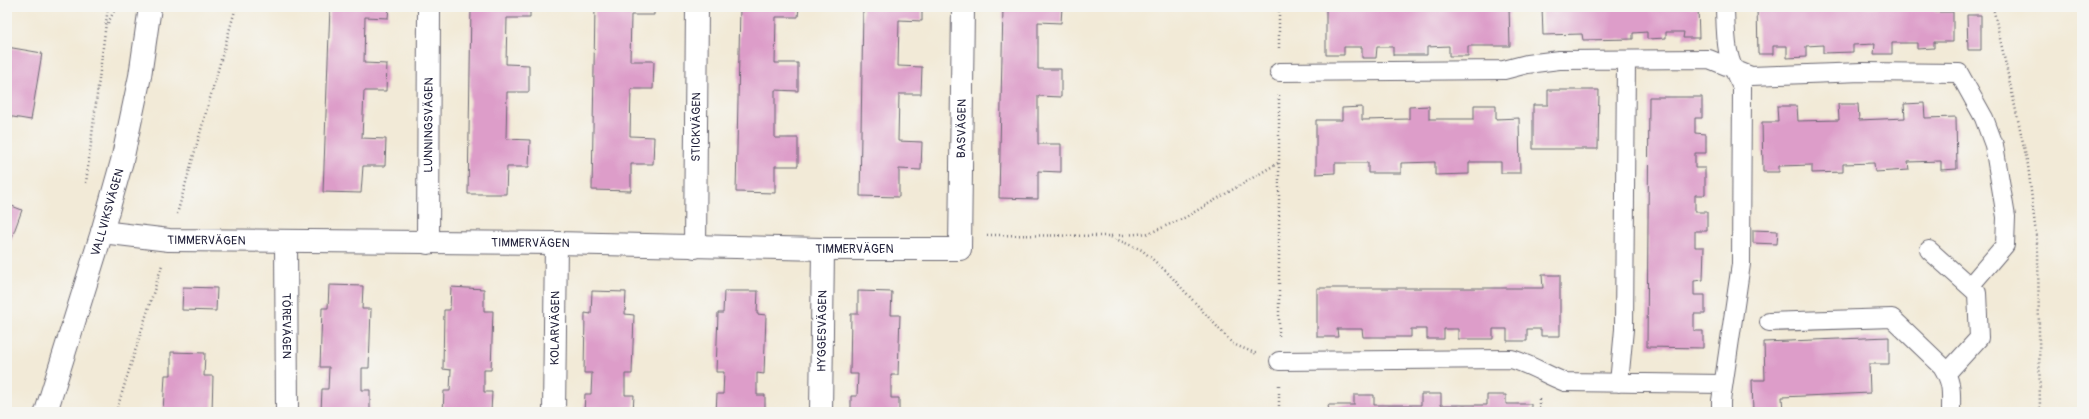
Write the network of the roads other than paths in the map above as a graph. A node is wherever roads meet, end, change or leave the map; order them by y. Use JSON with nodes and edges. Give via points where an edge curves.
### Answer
{"nodes":[{"id":1,"x":150,"y":7,"type":"edge"},
{"id":2,"x":429,"y":7,"type":"edge"},
{"id":3,"x":697,"y":7,"type":"edge"},
{"id":4,"x":964,"y":7,"type":"edge"},
{"id":5,"x":1725,"y":7,"type":"edge"},
{"id":6,"x":1626,"y":60,"type":"junction"},
{"id":7,"x":1731,"y":67,"type":"junction"},
{"id":8,"x":1279,"y":72,"type":"road end"},
{"id":9,"x":102,"y":232,"type":"junction"},
{"id":10,"x":286,"y":241,"type":"junction"},
{"id":11,"x":960,"y":242,"type":"joint"},
{"id":12,"x":428,"y":243,"type":"junction"},
{"id":13,"x":556,"y":243,"type":"junction"},
{"id":14,"x":695,"y":247,"type":"junction"},
{"id":15,"x":823,"y":249,"type":"junction"},
{"id":16,"x":1929,"y":250,"type":"dead end"},
{"id":17,"x":1970,"y":286,"type":"junction"},
{"id":18,"x":1769,"y":322,"type":"dead end"},
{"id":19,"x":1279,"y":361,"type":"road end"},
{"id":20,"x":1947,"y":373,"type":"junction"},
{"id":21,"x":1619,"y":383,"type":"junction"},
{"id":22,"x":1723,"y":384,"type":"junction"},
{"id":23,"x":46,"y":412,"type":"edge"},
{"id":24,"x":287,"y":412,"type":"edge"},
{"id":25,"x":554,"y":412,"type":"edge"},
{"id":26,"x":821,"y":412,"type":"edge"},
{"id":27,"x":1721,"y":412,"type":"edge"},
{"id":28,"x":1951,"y":412,"type":"edge"}],
"edges":[{"from":1,"to":9,"type":"street","name":"VALLVIKSVÄGEN","via":[[140,76],[122,161]]},
{"from":2,"to":12,"type":"street","name":"LUNNINGSVÄGEN"},
{"from":3,"to":14,"type":"street","name":"STICKVÄGEN"},
{"from":4,"to":11,"type":"street","name":"BASVÄGEN"},
{"from":5,"to":7,"type":"lane","via":[[1727,49]]},
{"from":6,"to":7,"type":"lane","via":[[1709,60]]},
{"from":6,"to":8,"type":"lane","via":[[1559,60],[1504,70]]},
{"from":6,"to":21,"type":"lane","via":[[1624,329]]},
{"from":7,"to":17,"type":"lane","via":[[1751,76],[1862,72],[1959,73],[1984,118],[1994,145],[2006,217],[2005,245]]},
{"from":7,"to":22,"type":"lane","via":[[1742,87],[1741,264]]},
{"from":9,"to":10,"type":"street","name":"TIMMERVÄGEN","via":[[169,240]]},
{"from":9,"to":23,"type":"street","name":"VALLVIKSVÄGEN"},
{"from":10,"to":12,"type":"street","name":"TIMMERVÄGEN"},
{"from":10,"to":24,"type":"street","name":"TÖREVÄGEN"},
{"from":11,"to":15,"type":"street","name":"TIMMERVÄGEN"},
{"from":12,"to":13,"type":"street","name":"TIMMERVÄGEN"},
{"from":13,"to":14,"type":"street","name":"TIMMERVÄGEN"},
{"from":13,"to":25,"type":"street","name":"KOLARVÄGEN"},
{"from":14,"to":15,"type":"street","name":"TIMMERVÄGEN"},
{"from":15,"to":26,"type":"street","name":"HYGGESVÄGEN"},
{"from":16,"to":17,"type":"lane"},
{"from":17,"to":20,"type":"lane","via":[[1977,293],[1979,338]]},
{"from":18,"to":20,"type":"lane","via":[[1892,318]]},
{"from":19,"to":21,"type":"lane","via":[[1511,359],[1565,382]]},
{"from":20,"to":28,"type":"lane","via":[[1950,379]]},
{"from":21,"to":22,"type":"lane"},
{"from":22,"to":27,"type":"lane"}]}
